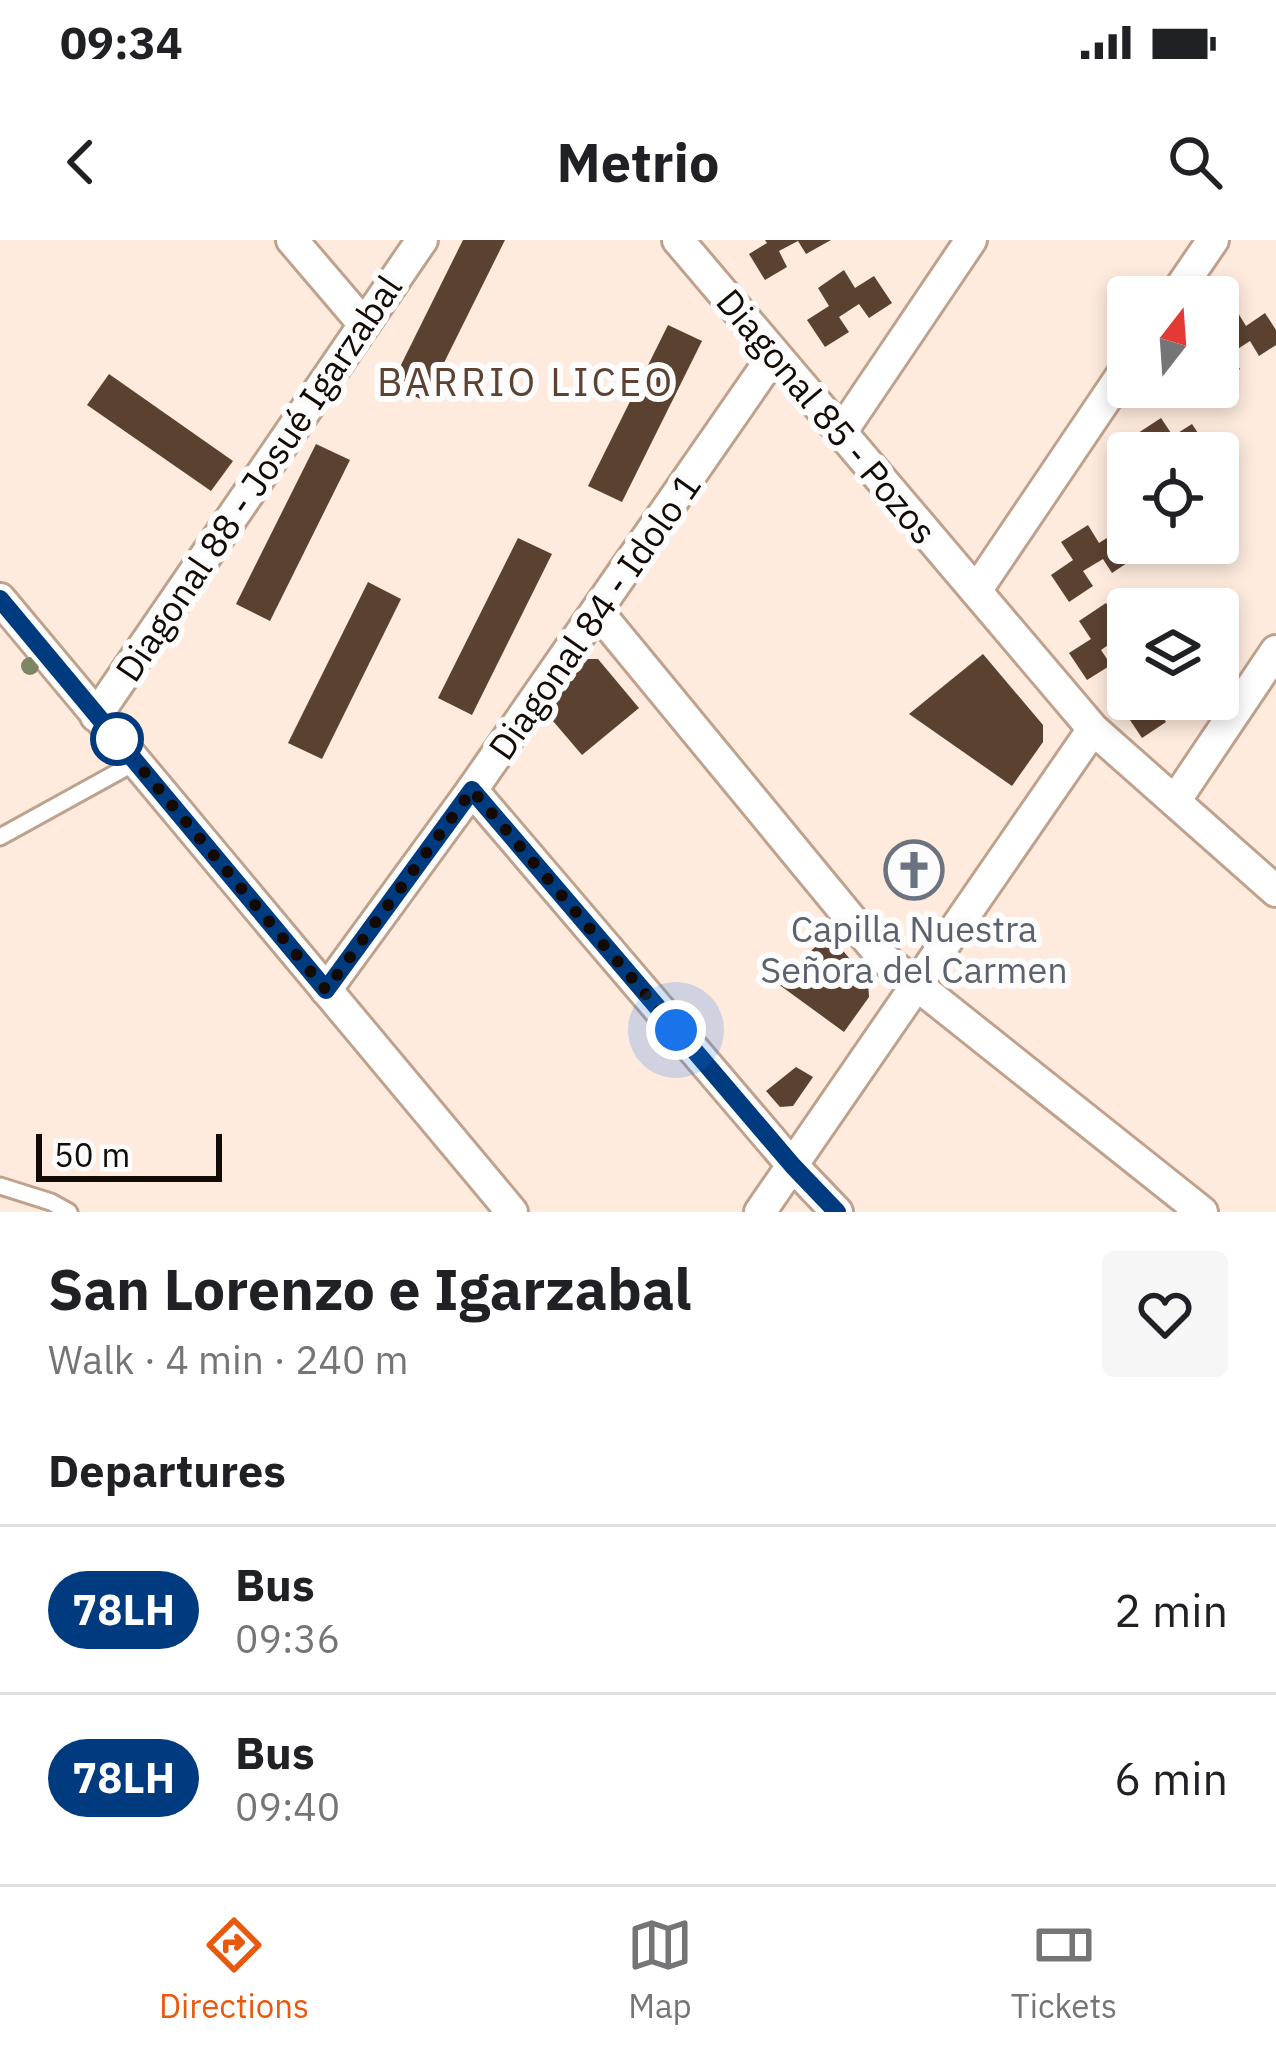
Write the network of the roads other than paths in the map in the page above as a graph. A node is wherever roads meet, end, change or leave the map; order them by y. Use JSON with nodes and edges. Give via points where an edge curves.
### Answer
{"nodes":[{"id":1,"x":292,"y":240,"type":"edge"},
{"id":2,"x":422,"y":240,"type":"edge"},
{"id":3,"x":678,"y":240,"type":"edge"},
{"id":4,"x":971,"y":240,"type":"edge"},
{"id":5,"x":1213,"y":240,"type":"edge"},
{"id":6,"x":1188,"y":276,"type":"edge"},
{"id":7,"x":362,"y":322,"type":"junction"},
{"id":8,"x":774,"y":355,"type":"junction"},
{"id":9,"x":1107,"y":397,"type":"edge"},
{"id":10,"x":842,"y":431,"type":"junction"},
{"id":11,"x":976,"y":591,"type":"junction"},
{"id":12,"x":0,"y":599,"type":"edge"},
{"id":13,"x":598,"y":612,"type":"junction"},
{"id":14,"x":1276,"y":651,"type":"edge"},
{"id":15,"x":96,"y":716,"type":"junction"},
{"id":16,"x":1093,"y":729,"type":"junction"},
{"id":17,"x":136,"y":761,"type":"junction"},
{"id":18,"x":472,"y":790,"type":"junction"},
{"id":19,"x":1175,"y":801,"type":"junction"},
{"id":20,"x":0,"y":837,"type":"edge"},
{"id":21,"x":1276,"y":891,"type":"edge"},
{"id":22,"x":913,"y":985,"type":"junction"},
{"id":23,"x":326,"y":990,"type":"junction"},
{"id":24,"x":793,"y":1166,"type":"junction"},
{"id":25,"x":0,"y":1186,"type":"edge"},
{"id":26,"x":69,"y":1212,"type":"edge"},
{"id":27,"x":512,"y":1212,"type":"edge"},
{"id":28,"x":760,"y":1212,"type":"edge"},
{"id":29,"x":837,"y":1212,"type":"edge"},
{"id":30,"x":1202,"y":1212,"type":"edge"}],
"edges":[{"from":1,"to":7,"type":"street"},
{"from":2,"to":7,"type":"street","name":"Diagonal 88 - Josué Igarzabal"},
{"from":3,"to":8,"type":"street","name":"Diagonal 85 - Pozos"},
{"from":4,"to":10,"type":"street"},
{"from":5,"to":6,"type":"street"},
{"from":7,"to":15,"type":"street","name":"Diagonal 88 - Josué Igarzabal"},
{"from":8,"to":10,"type":"street","name":"Diagonal 85 - Pozos"},
{"from":8,"to":13,"type":"street","name":"Diagonal 84 - Idolo 1"},
{"from":9,"to":11,"type":"street"},
{"from":10,"to":11,"type":"street","name":"Diagonal 85 - Pozos"},
{"from":11,"to":16,"type":"street","name":"Diagonal 85 - Pozos"},
{"from":12,"to":15,"type":"street"},
{"from":13,"to":18,"type":"street","name":"Diagonal 84 - Idolo 1"},
{"from":13,"to":22,"type":"street"},
{"from":14,"to":19,"type":"street"},
{"from":15,"to":17,"type":"street"},
{"from":16,"to":19,"type":"street","name":"Diagonal 85 - Pozos"},
{"from":16,"to":22,"type":"street"},
{"from":17,"to":20,"type":"lane"},
{"from":17,"to":23,"type":"street"},
{"from":18,"to":23,"type":"street","name":"Diagonal 84 - Idolo 1"},
{"from":18,"to":24,"type":"street"},
{"from":19,"to":21,"type":"street","name":"Diagonal 85 - Pozos"},
{"from":22,"to":24,"type":"street"},
{"from":22,"to":30,"type":"street"},
{"from":23,"to":27,"type":"street"},
{"from":24,"to":28,"type":"street"},
{"from":24,"to":29,"type":"street"},
{"from":25,"to":26,"type":"lane"}]}
